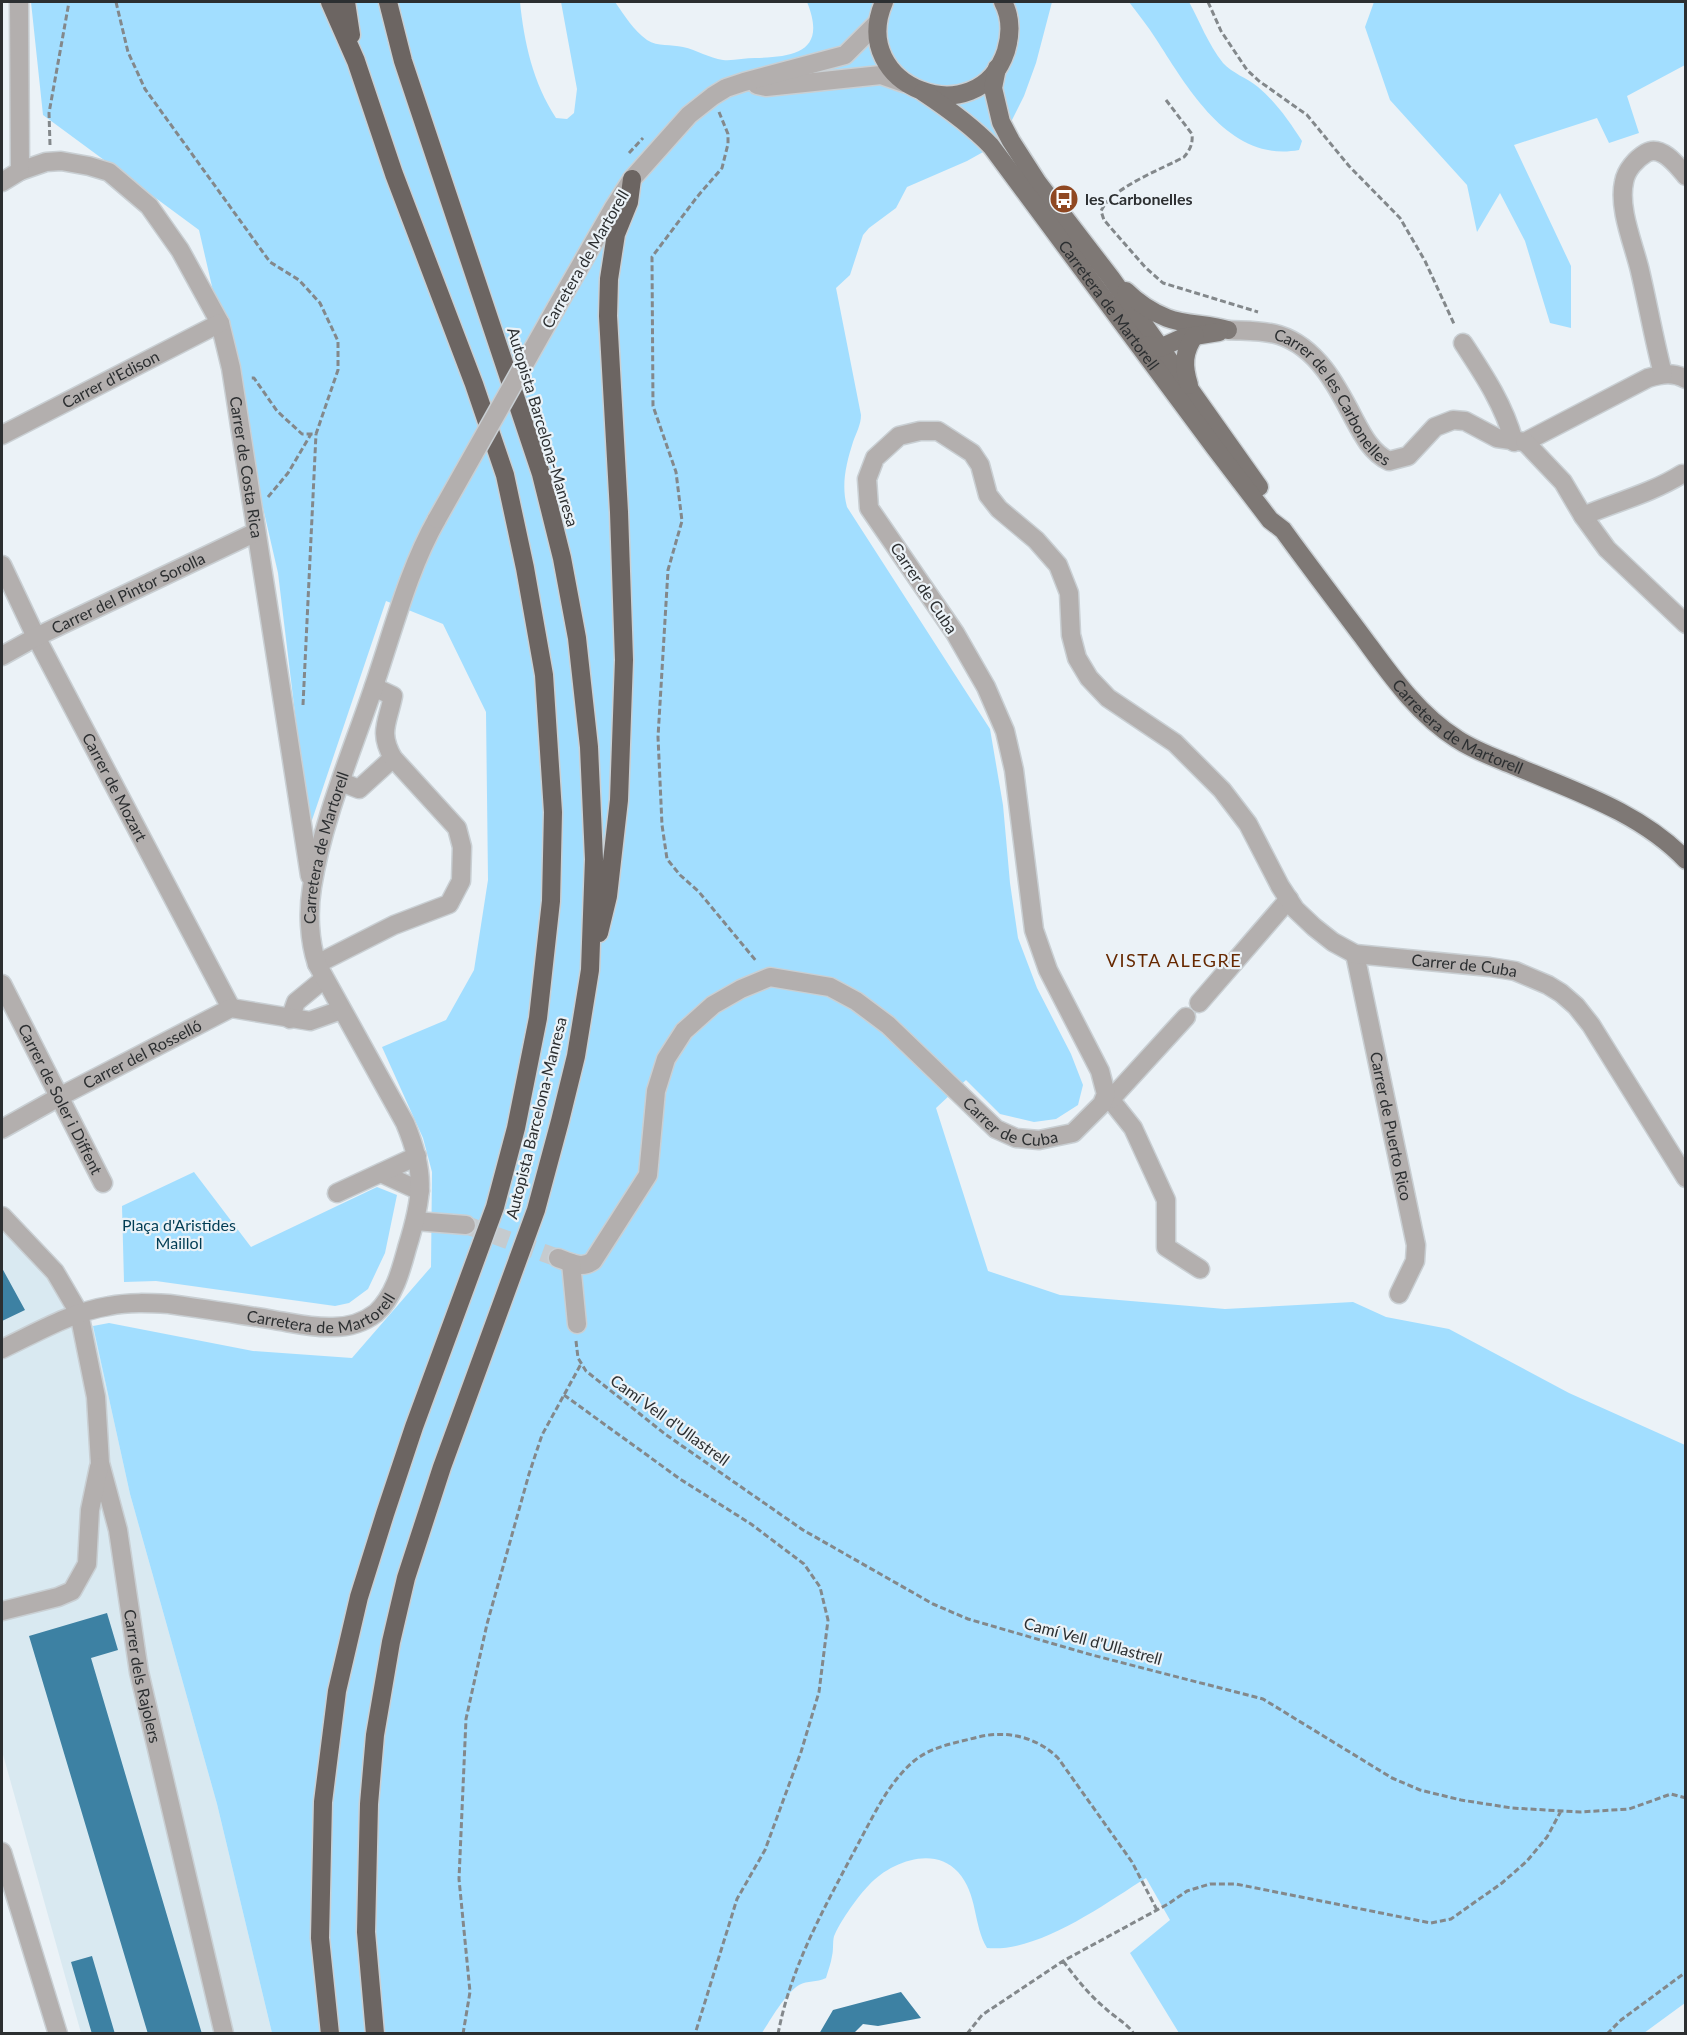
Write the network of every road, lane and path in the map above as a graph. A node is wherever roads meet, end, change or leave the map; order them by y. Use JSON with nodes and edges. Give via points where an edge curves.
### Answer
{"nodes":[{"id":1,"x":19,"y":2,"type":"edge"},
{"id":2,"x":69,"y":2,"type":"edge"},
{"id":3,"x":116,"y":2,"type":"edge"},
{"id":4,"x":330,"y":2,"type":"edge"},
{"id":5,"x":346,"y":2,"type":"edge"},
{"id":6,"x":388,"y":2,"type":"edge"},
{"id":7,"x":884,"y":2,"type":"edge"},
{"id":8,"x":1003,"y":2,"type":"edge"},
{"id":9,"x":1208,"y":2,"type":"edge"},
{"id":10,"x":878,"y":22,"type":"junction"},
{"id":11,"x":356,"y":61,"type":"junction"},
{"id":12,"x":997,"y":69,"type":"junction"},
{"id":13,"x":744,"y":82,"type":"junction"},
{"id":14,"x":904,"y":83,"type":"junction"},
{"id":15,"x":923,"y":92,"type":"junction"},
{"id":16,"x":713,"y":96,"type":"junction"},
{"id":17,"x":1166,"y":100,"type":"dead end"},
{"id":18,"x":46,"y":162,"type":"junction"},
{"id":19,"x":20,"y":171,"type":"junction"},
{"id":20,"x":1686,"y":176,"type":"edge"},
{"id":21,"x":633,"y":179,"type":"junction"},
{"id":22,"x":2,"y":182,"type":"edge"},
{"id":23,"x":1111,"y":278,"type":"junction"},
{"id":24,"x":1264,"y":314,"type":"dead end"},
{"id":25,"x":220,"y":323,"type":"junction"},
{"id":26,"x":1121,"y":323,"type":"junction"},
{"id":27,"x":1228,"y":330,"type":"junction"},
{"id":28,"x":1195,"y":336,"type":"junction"},
{"id":29,"x":1463,"y":343,"type":"joint"},
{"id":30,"x":1160,"y":348,"type":"junction"},
{"id":31,"x":1663,"y":374,"type":"junction"},
{"id":32,"x":233,"y":379,"type":"junction"},
{"id":33,"x":1686,"y":380,"type":"edge"},
{"id":34,"x":1190,"y":390,"type":"junction"},
{"id":35,"x":311,"y":434,"type":"junction"},
{"id":36,"x":316,"y":434,"type":"junction"},
{"id":37,"x":2,"y":435,"type":"edge"},
{"id":38,"x":1519,"y":442,"type":"junction"},
{"id":39,"x":1682,"y":474,"type":"dead end"},
{"id":40,"x":266,"y":499,"type":"dead end"},
{"id":41,"x":1583,"y":516,"type":"junction"},
{"id":42,"x":1283,"y":530,"type":"junction"},
{"id":43,"x":256,"y":532,"type":"junction"},
{"id":44,"x":2,"y":565,"type":"edge"},
{"id":45,"x":1686,"y":624,"type":"edge"},
{"id":46,"x":36,"y":637,"type":"junction"},
{"id":47,"x":2,"y":656,"type":"edge"},
{"id":48,"x":374,"y":687,"type":"junction"},
{"id":49,"x":302,"y":716,"type":"dead end"},
{"id":50,"x":393,"y":758,"type":"junction"},
{"id":51,"x":341,"y":782,"type":"junction"},
{"id":52,"x":1686,"y":860,"type":"edge"},
{"id":53,"x":312,"y":888,"type":"junction"},
{"id":54,"x":1289,"y":899,"type":"junction"},
{"id":55,"x":1355,"y":954,"type":"junction"},
{"id":56,"x":590,"y":970,"type":"junction"},
{"id":57,"x":320,"y":971,"type":"junction"},
{"id":58,"x":770,"y":977,"type":"junction"},
{"id":59,"x":2,"y":984,"type":"edge"},
{"id":60,"x":1199,"y":1003,"type":"dead end"},
{"id":61,"x":231,"y":1008,"type":"junction"},
{"id":62,"x":341,"y":1010,"type":"junction"},
{"id":63,"x":1186,"y":1017,"type":"dead end"},
{"id":64,"x":291,"y":1019,"type":"junction"},
{"id":65,"x":1108,"y":1096,"type":"junction"},
{"id":66,"x":58,"y":1097,"type":"junction"},
{"id":67,"x":2,"y":1129,"type":"edge"},
{"id":68,"x":417,"y":1156,"type":"junction"},
{"id":69,"x":381,"y":1173,"type":"junction"},
{"id":70,"x":1686,"y":1178,"type":"edge"},
{"id":71,"x":103,"y":1183,"type":"dead end"},
{"id":72,"x":420,"y":1191,"type":"junction"},
{"id":73,"x":337,"y":1193,"type":"dead end"},
{"id":74,"x":2,"y":1216,"type":"edge"},
{"id":75,"x":415,"y":1221,"type":"junction"},
{"id":76,"x":466,"y":1225,"type":"tunnel mouth"},
{"id":77,"x":1200,"y":1269,"type":"dead end"},
{"id":78,"x":1399,"y":1294,"type":"dead end"},
{"id":79,"x":79,"y":1313,"type":"junction"},
{"id":80,"x":577,"y":1324,"type":"joint"},
{"id":81,"x":2,"y":1349,"type":"edge"},
{"id":82,"x":582,"y":1364,"type":"junction"},
{"id":83,"x":564,"y":1395,"type":"junction"},
{"id":84,"x":99,"y":1463,"type":"junction"},
{"id":85,"x":2,"y":1611,"type":"edge"},
{"id":86,"x":1686,"y":1798,"type":"edge"},
{"id":87,"x":1561,"y":1811,"type":"junction"},
{"id":88,"x":2,"y":1852,"type":"edge"},
{"id":89,"x":1157,"y":1910,"type":"junction"},
{"id":90,"x":1063,"y":1961,"type":"junction"},
{"id":91,"x":1686,"y":1972,"type":"edge"},
{"id":92,"x":58,"y":2034,"type":"edge"},
{"id":93,"x":224,"y":2034,"type":"edge"},
{"id":94,"x":330,"y":2034,"type":"edge"},
{"id":95,"x":375,"y":2034,"type":"edge"},
{"id":96,"x":463,"y":2034,"type":"edge"},
{"id":97,"x":695,"y":2034,"type":"edge"},
{"id":98,"x":778,"y":2034,"type":"edge"},
{"id":99,"x":967,"y":2034,"type":"edge"},
{"id":100,"x":1134,"y":2034,"type":"edge"},
{"id":101,"x":1607,"y":2034,"type":"edge"}],
"edges":[{"from":1,"to":19,"type":"street"},
{"from":2,"to":18,"type":"path","via":[[49,112],[51,139]]},
{"from":3,"to":36,"type":"path","via":[[128,52],[145,89],[270,262],[299,280],[320,303],[334,331],[338,370]]},
{"from":4,"to":11,"type":"highway"},
{"from":5,"to":11,"type":"highway"},
{"from":6,"to":56,"type":"highway","name":"Autopista Barcelona-Manresa","via":[[403,61],[541,474],[562,558],[578,638],[589,747],[594,859]]},
{"from":7,"to":10,"type":"main road"},
{"from":8,"to":12,"type":"main road","via":[[1008,14],[1009,39]]},
{"from":9,"to":29,"type":"path","via":[[1221,31],[1247,70],[1307,115],[1349,166],[1400,218]]},
{"from":10,"to":13,"type":"street","name":"Carretera de Martorell","via":[[845,55]]},
{"from":10,"to":14,"type":"main road","via":[[884,59]]},
{"from":11,"to":94,"type":"highway","name":"Autopista Barcelona-Manresa","via":[[505,475],[544,675],[553,812],[551,901],[538,1018],[516,1128],[495,1207],[385,1514],[359,1597],[337,1690],[323,1802],[320,1938]]},
{"from":12,"to":15,"type":"main road","via":[[981,84],[960,94]]},
{"from":12,"to":23,"type":"main road","name":"Carretera de Martorell","via":[[993,88],[1001,122],[1011,141],[1070,227]]},
{"from":13,"to":14,"type":"street","via":[[766,87],[881,75]]},
{"from":13,"to":16,"type":"street","name":"Carretera de Martorell"},
{"from":14,"to":15,"type":"main road"},
{"from":15,"to":26,"type":"main road","name":"Carretera de Martorell","via":[[992,146]]},
{"from":16,"to":21,"type":"street","name":"Carretera de Martorell","via":[[689,115]]},
{"from":16,"to":58,"type":"path","via":[[728,134],[722,168],[652,257],[653,406],[676,472],[682,521],[669,570],[658,737],[662,825],[667,859]]},
{"from":17,"to":24,"type":"path","via":[[1192,134],[1192,146],[1184,157],[1107,201],[1101,211],[1104,220],[1163,283]]},
{"from":18,"to":19,"type":"street","name":"Carrer de Costa Rica"},
{"from":18,"to":25,"type":"street","name":"Carrer de Costa Rica","via":[[70,162],[109,172],[149,206],[180,250]]},
{"from":19,"to":22,"type":"street","name":"Carrer de Costa Rica"},
{"from":20,"to":31,"type":"street","via":[[1677,164],[1653,150],[1628,170],[1623,188],[1628,227]]},
{"from":21,"to":48,"type":"street","name":"Carretera de Martorell","bridge":true,"via":[[437,519],[414,571]]},
{"from":21,"to":56,"type":"highway","via":[[616,234],[608,316],[624,660],[619,800],[608,896]]},
{"from":23,"to":27,"type":"main road","via":[[1167,318]]},
{"from":23,"to":30,"type":"main road","name":"Carretera de Martorell"},
{"from":25,"to":32,"type":"street","name":"Carrer de Costa Rica"},
{"from":25,"to":37,"type":"street","name":"Carrer d'Edison"},
{"from":26,"to":30,"type":"main road","via":[[1144,342]]},
{"from":26,"to":42,"type":"main road","name":"Carretera de Martorell","via":[[1270,520]]},
{"from":27,"to":28,"type":"main road"},
{"from":27,"to":38,"type":"street","name":"Carrer de les Carbonelles","via":[[1279,335],[1311,353],[1328,371],[1369,445],[1389,461],[1408,456],[1435,427],[1453,420],[1466,421],[1497,438]]},
{"from":28,"to":30,"type":"main road"},
{"from":28,"to":34,"type":"main road","via":[[1184,362]]},
{"from":29,"to":38,"type":"street","via":[[1503,407]]},
{"from":30,"to":34,"type":"main road","name":"Carretera de Martorell"},
{"from":31,"to":33,"type":"street"},
{"from":31,"to":38,"type":"street","via":[[1624,389]]},
{"from":32,"to":35,"type":"path","via":[[254,378],[277,411],[302,434]]},
{"from":32,"to":43,"type":"street","name":"Carrer de Costa Rica"},
{"from":34,"to":42,"type":"main road","name":"Carretera de Martorell","via":[[1279,515]]},
{"from":35,"to":36,"type":"path"},
{"from":35,"to":40,"type":"path","via":[[288,473]]},
{"from":36,"to":49,"type":"path"},
{"from":38,"to":41,"type":"street","via":[[1563,482]]},
{"from":39,"to":41,"type":"street"},
{"from":41,"to":45,"type":"street","via":[[1607,549]]},
{"from":42,"to":52,"type":"main road","name":"Carretera de Martorell","via":[[1403,690],[1436,724],[1492,756],[1638,821]]},
{"from":43,"to":46,"type":"street","name":"Carrer del Pintor Sorolla"},
{"from":43,"to":53,"type":"street","name":"Carrer de Costa Rica"},
{"from":44,"to":46,"type":"street","name":"Carrer de Mozart"},
{"from":46,"to":47,"type":"street","name":"Carrer del Pintor Sorolla"},
{"from":46,"to":61,"type":"street","name":"Carrer de Mozart"},
{"from":48,"to":50,"type":"street","via":[[393,696],[385,727],[386,745]]},
{"from":48,"to":51,"type":"street","name":"Carretera de Martorell"},
{"from":50,"to":51,"type":"street","via":[[359,789]]},
{"from":50,"to":57,"type":"street","via":[[456,828],[462,847],[461,881],[449,904],[394,925]]},
{"from":51,"to":53,"type":"street","name":"Carretera de Martorell","via":[[319,850]]},
{"from":53,"to":57,"type":"street","name":"Carretera de Martorell","via":[[309,906],[313,953]]},
{"from":54,"to":55,"type":"street","name":"Carrer de Cuba","via":[[1314,927]]},
{"from":54,"to":60,"type":"street"},
{"from":54,"to":65,"type":"street","name":"Carrer de Cuba","via":[[1248,824],[1222,790],[1175,743],[1108,698],[1089,678],[1077,658],[1071,635],[1069,593],[1058,565],[1036,540],[999,510],[988,495],[980,465],[972,453],[938,431],[920,430],[899,436],[875,458],[867,479],[869,508],[956,633],[1005,731],[1014,770],[1035,930],[1048,970],[1100,1071]]},
{"from":55,"to":70,"type":"street","name":"Carrer de Cuba","via":[[1515,971],[1561,993],[1591,1025]]},
{"from":55,"to":78,"type":"street","name":"Carrer de Puerto Rico","via":[[1416,1245],[1415,1261]]},
{"from":56,"to":95,"type":"highway","name":"Autopista Barcelona-Manresa","via":[[576,1056],[536,1210],[439,1478],[406,1578],[391,1642],[375,1735],[369,1804],[366,1932]]},
{"from":57,"to":62,"type":"street","name":"Carretera de Martorell"},
{"from":57,"to":64,"type":"street","via":[[296,1002]]},
{"from":58,"to":65,"type":"street","name":"Carrer de Cuba","via":[[830,987],[856,1001],[888,1024],[996,1129],[1016,1138],[1039,1140],[1073,1133]]},
{"from":58,"to":80,"type":"street","via":[[713,1005],[684,1031],[666,1059],[656,1091],[648,1175],[593,1260],[587,1266],[565,1261]]},
{"from":59,"to":66,"type":"street","name":"Carrer de Soler i Diffent"},
{"from":61,"to":64,"type":"street"},
{"from":61,"to":66,"type":"street","name":"Carrer del Rosselló"},
{"from":62,"to":64,"type":"street","via":[[310,1021]]},
{"from":62,"to":68,"type":"street","name":"Carretera de Martorell","via":[[405,1123]]},
{"from":63,"to":65,"type":"street"},
{"from":65,"to":77,"type":"street","via":[[1133,1128],[1166,1200],[1166,1247]]},
{"from":66,"to":67,"type":"street","name":"Carrer del Rosselló"},
{"from":66,"to":71,"type":"street","name":"Carrer de Soler i Diffent"},
{"from":68,"to":69,"type":"street"},
{"from":68,"to":72,"type":"street","name":"Carretera de Martorell"},
{"from":69,"to":72,"type":"street"},
{"from":69,"to":73,"type":"street"},
{"from":72,"to":75,"type":"street","name":"Carretera de Martorell"},
{"from":74,"to":79,"type":"street","name":"Carrer dels Rajolers","via":[[55,1272]]},
{"from":75,"to":76,"type":"street"},
{"from":75,"to":79,"type":"street","name":"Carretera de Martorell","via":[[389,1297],[376,1313],[360,1323],[325,1328],[147,1303]]},
{"from":79,"to":81,"type":"street","name":"Carretera de Martorell"},
{"from":79,"to":84,"type":"street","name":"Carrer dels Rajolers","via":[[96,1397]]},
{"from":80,"to":82,"type":"path","via":[[578,1358]]},
{"from":82,"to":83,"type":"path"},
{"from":82,"to":87,"type":"path","name":"Camí Vell d'Ullastrell","via":[[610,1392],[664,1434],[794,1523],[933,1604],[968,1619],[1092,1655],[1263,1699],[1392,1778],[1420,1790],[1512,1808]]},
{"from":83,"to":96,"type":"path","via":[[542,1435],[529,1474],[487,1624],[466,1719],[459,1880],[470,1992]]},
{"from":83,"to":97,"type":"path","via":[[804,1564],[820,1587],[828,1620],[819,1692],[801,1752],[765,1850],[737,1899]]},
{"from":84,"to":85,"type":"street","via":[[90,1510],[87,1564],[72,1591]]},
{"from":84,"to":93,"type":"street","name":"Carrer dels Rajolers","via":[[118,1530],[139,1672]]},
{"from":86,"to":87,"type":"path","name":"Camí Vell d'Ullastrell","via":[[1671,1794],[1629,1809]]},
{"from":87,"to":89,"type":"path","via":[[1527,1861],[1478,1900],[1441,1921],[1431,1923],[1236,1884],[1210,1884],[1187,1890]]},
{"from":88,"to":92,"type":"street"},
{"from":89,"to":90,"type":"path"},
{"from":89,"to":98,"type":"path","via":[[1132,1862],[1048,1749],[1016,1736],[990,1734],[934,1749],[904,1770],[882,1802],[805,1946]]},
{"from":90,"to":99,"type":"path","via":[[982,2015]]},
{"from":90,"to":100,"type":"path","via":[[1080,1984]]},
{"from":91,"to":101,"type":"path"}]}
